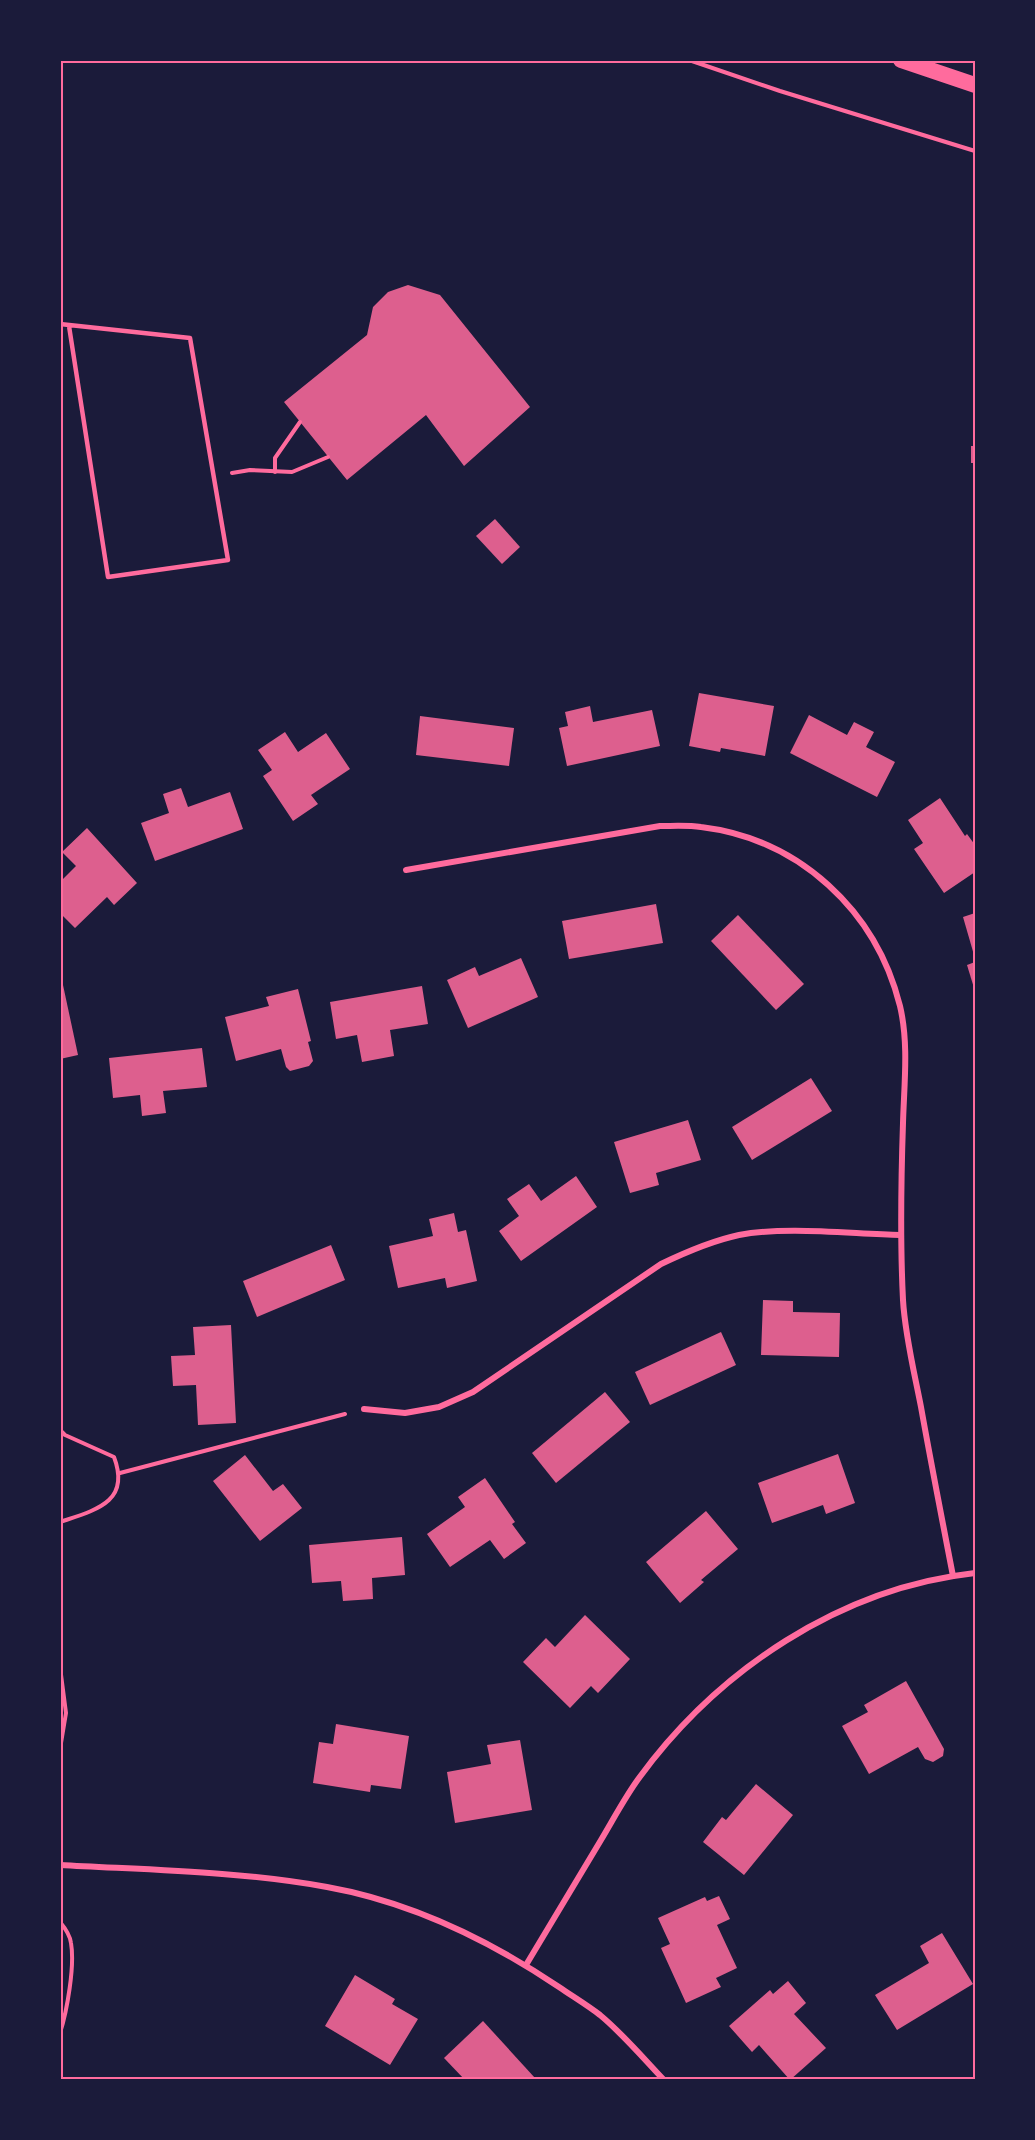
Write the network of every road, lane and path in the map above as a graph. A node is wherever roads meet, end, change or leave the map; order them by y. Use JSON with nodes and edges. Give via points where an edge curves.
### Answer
{"nodes":[{"id":1,"x":689,"y":60,"type":"edge"},
{"id":2,"x":902,"y":60,"type":"edge"},
{"id":3,"x":975,"y":85,"type":"edge"},
{"id":4,"x":975,"y":151,"type":"edge"},
{"id":5,"x":60,"y":324,"type":"edge"},
{"id":6,"x":69,"y":326,"type":"junction"},
{"id":7,"x":300,"y":422,"type":"dead end"},
{"id":8,"x":328,"y":457,"type":"dead end"},
{"id":9,"x":275,"y":472,"type":"junction"},
{"id":10,"x":214,"y":476,"type":"junction"},
{"id":11,"x":406,"y":870,"type":"dead end"},
{"id":12,"x":900,"y":1235,"type":"junction"},
{"id":13,"x":364,"y":1409,"type":"joint"},
{"id":14,"x":60,"y":1430,"type":"edge"},
{"id":15,"x":120,"y":1473,"type":"junction"},
{"id":16,"x":60,"y":1522,"type":"edge"},
{"id":17,"x":975,"y":1573,"type":"edge"},
{"id":18,"x":952,"y":1576,"type":"junction"},
{"id":19,"x":60,"y":1667,"type":"edge"},
{"id":20,"x":60,"y":1749,"type":"edge"},
{"id":21,"x":60,"y":1865,"type":"edge"},
{"id":22,"x":60,"y":1922,"type":"edge"},
{"id":23,"x":526,"y":1965,"type":"junction"},
{"id":24,"x":60,"y":2033,"type":"edge"},
{"id":25,"x":664,"y":2080,"type":"edge"}],
"edges":[{"from":1,"to":4,"type":"path"},
{"from":2,"to":3,"type":"highway"},
{"from":5,"to":6,"type":"lane"},
{"from":6,"to":10,"type":"lane","via":[[190,338]]},
{"from":6,"to":10,"type":"lane","via":[[108,577],[228,560]]},
{"from":7,"to":9,"type":"path","via":[[275,458]]},
{"from":8,"to":9,"type":"path","via":[[292,472]]},
{"from":9,"to":10,"type":"path","via":[[250,470]]},
{"from":11,"to":12,"type":"street","via":[[660,826],[700,826],[758,842],[788,855],[820,877],[849,904],[874,941],[900,1006],[905,1047]]},
{"from":12,"to":13,"type":"street","via":[[777,1231],[739,1235],[695,1248],[661,1264],[473,1392],[439,1407],[405,1413]]},
{"from":12,"to":18,"type":"street","via":[[909,1346]]},
{"from":13,"to":15,"type":"path"},
{"from":14,"to":15,"type":"path","via":[[114,1457]]},
{"from":15,"to":16,"type":"path","via":[[118,1490],[106,1504]]},
{"from":17,"to":18,"type":"street"},
{"from":18,"to":23,"type":"street","via":[[892,1591],[831,1615],[776,1646],[725,1683],[677,1731],[638,1779]]},
{"from":19,"to":20,"type":"path","via":[[66,1713]]},
{"from":21,"to":23,"type":"street","via":[[255,1877],[328,1887],[393,1904],[458,1928]]},
{"from":22,"to":24,"type":"path","via":[[71,1941],[72,1960]]},
{"from":23,"to":25,"type":"street","via":[[599,2015]]}]}
